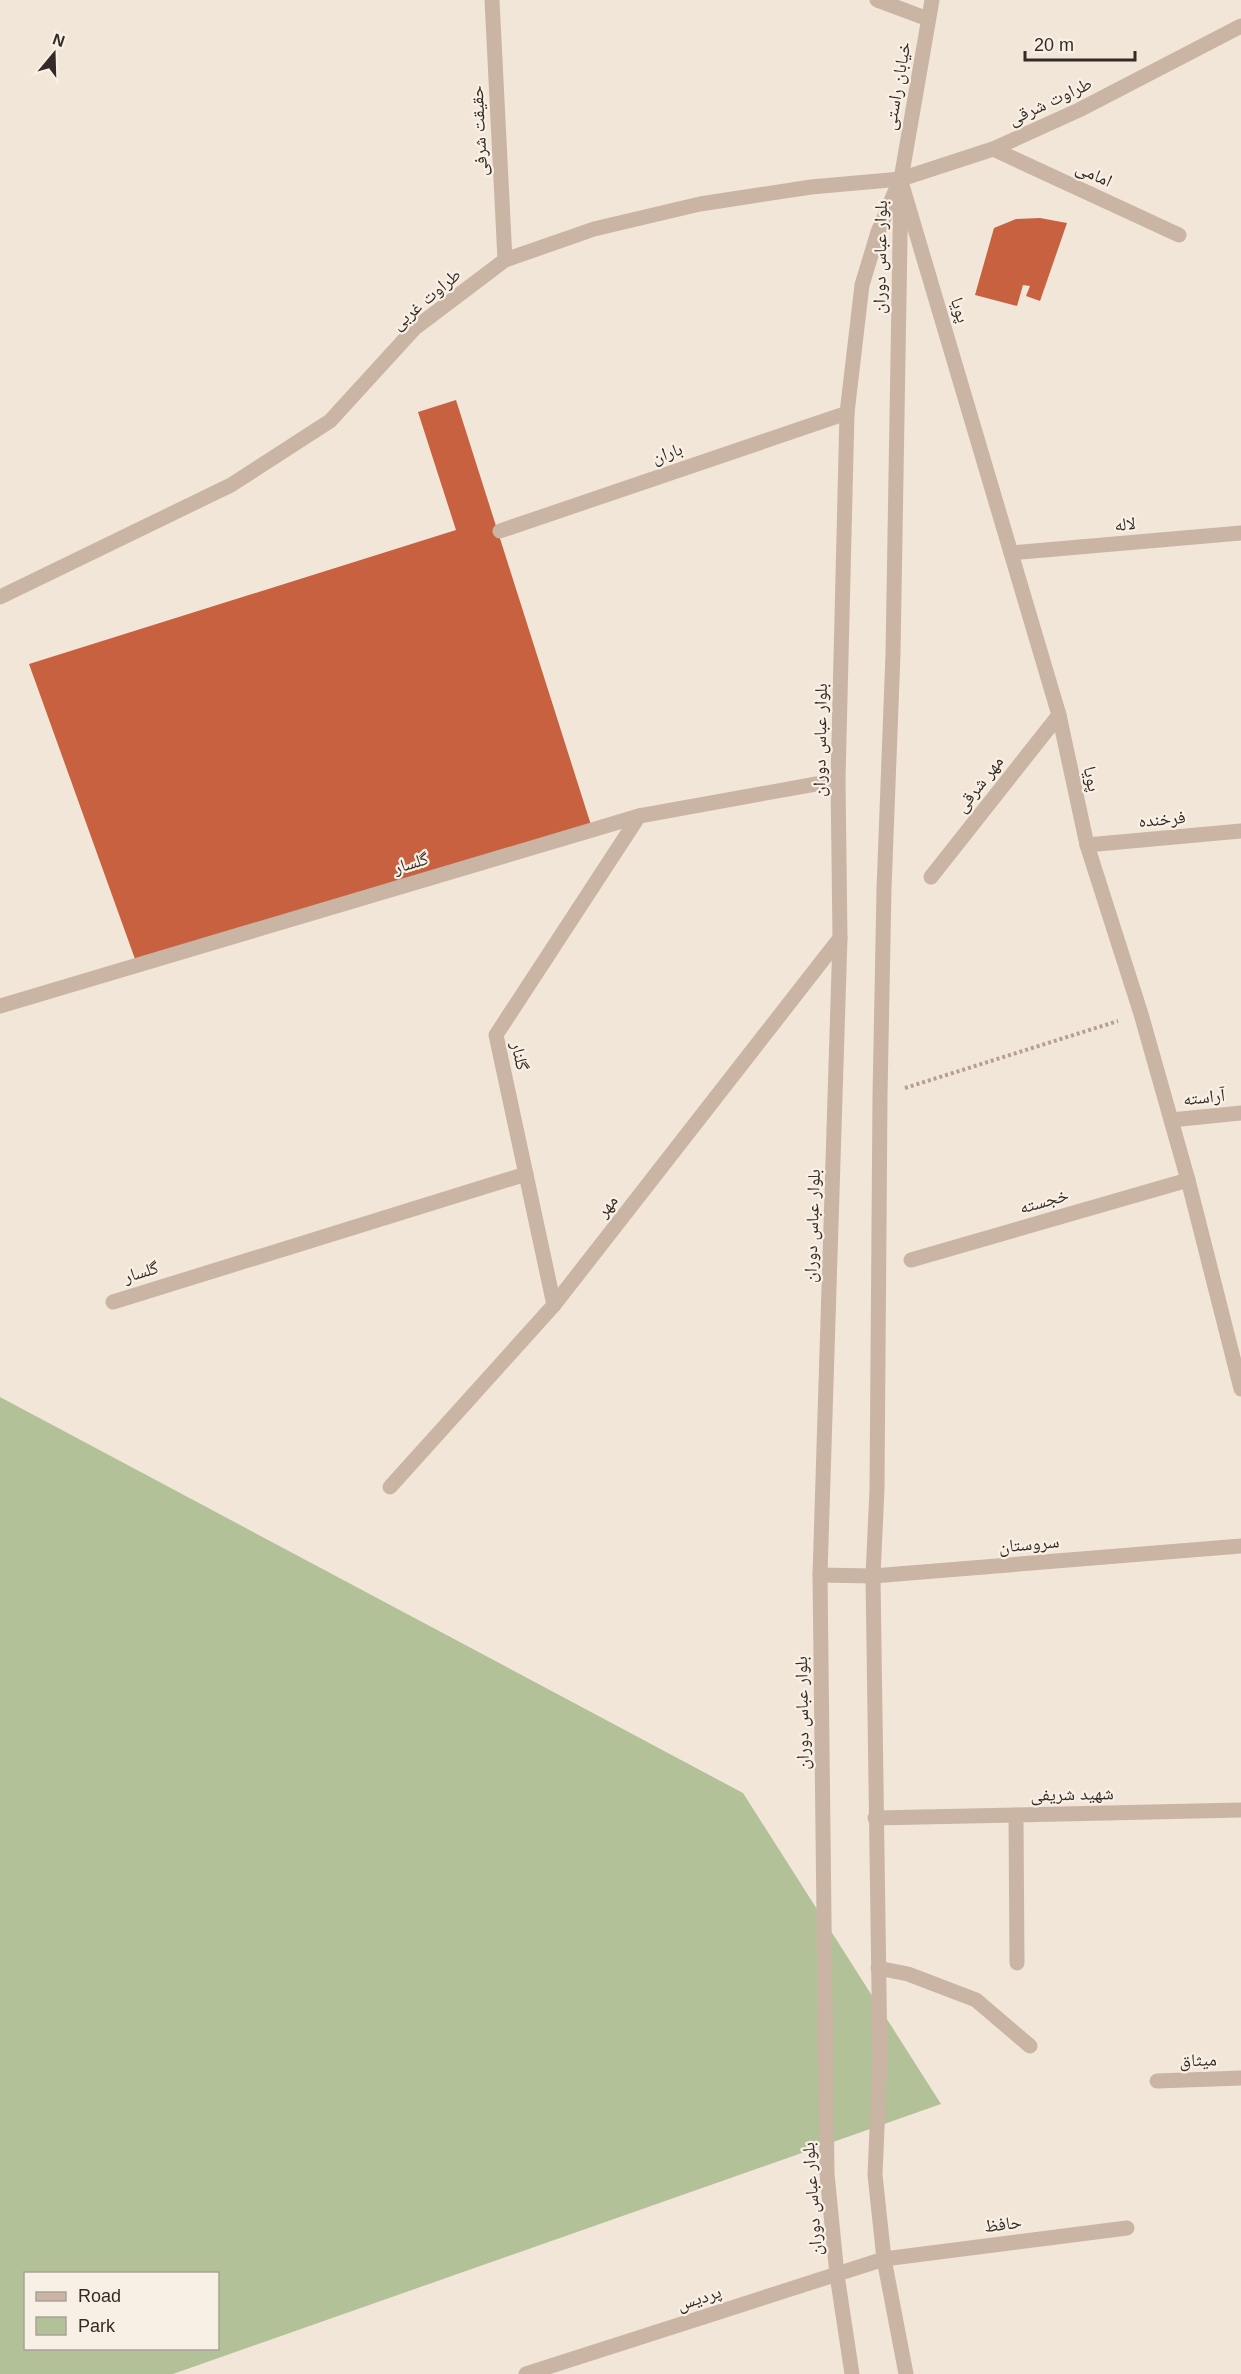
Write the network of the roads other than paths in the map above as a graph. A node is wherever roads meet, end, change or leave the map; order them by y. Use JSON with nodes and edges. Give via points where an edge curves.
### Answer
{"nodes":[{"id":1,"x":492,"y":0,"type":"edge"},
{"id":2,"x":877,"y":0,"type":"edge"},
{"id":3,"x":932,"y":0,"type":"edge"},
{"id":4,"x":928,"y":19,"type":"junction"},
{"id":5,"x":1241,"y":26,"type":"edge"},
{"id":6,"x":993,"y":149,"type":"junction"},
{"id":7,"x":901,"y":179,"type":"junction"},
{"id":8,"x":1179,"y":235,"type":"dead end"},
{"id":9,"x":505,"y":260,"type":"junction"},
{"id":10,"x":847,"y":412,"type":"junction"},
{"id":11,"x":500,"y":531,"type":"dead end"},
{"id":12,"x":1241,"y":533,"type":"edge"},
{"id":13,"x":1011,"y":553,"type":"junction"},
{"id":14,"x":0,"y":597,"type":"edge"},
{"id":15,"x":1059,"y":715,"type":"junction"},
{"id":16,"x":838,"y":780,"type":"junction"},
{"id":17,"x":639,"y":816,"type":"junction"},
{"id":18,"x":1241,"y":831,"type":"edge"},
{"id":19,"x":1087,"y":845,"type":"junction"},
{"id":20,"x":931,"y":877,"type":"dead end"},
{"id":21,"x":840,"y":938,"type":"junction"},
{"id":22,"x":0,"y":1006,"type":"edge"},
{"id":23,"x":1241,"y":1113,"type":"edge"},
{"id":24,"x":1171,"y":1120,"type":"junction"},
{"id":25,"x":526,"y":1174,"type":"junction"},
{"id":26,"x":1188,"y":1180,"type":"junction"},
{"id":27,"x":911,"y":1260,"type":"dead end"},
{"id":28,"x":113,"y":1302,"type":"dead end"},
{"id":29,"x":554,"y":1305,"type":"junction"},
{"id":30,"x":1241,"y":1389,"type":"edge"},
{"id":31,"x":390,"y":1487,"type":"dead end"},
{"id":32,"x":1241,"y":1546,"type":"edge"},
{"id":33,"x":820,"y":1575,"type":"junction"},
{"id":34,"x":873,"y":1576,"type":"junction"},
{"id":35,"x":1241,"y":1810,"type":"edge"},
{"id":36,"x":1016,"y":1815,"type":"junction"},
{"id":37,"x":875,"y":1818,"type":"junction"},
{"id":38,"x":1017,"y":1962,"type":"dead end"},
{"id":39,"x":878,"y":1968,"type":"junction"},
{"id":40,"x":1030,"y":2046,"type":"dead end"},
{"id":41,"x":1241,"y":2078,"type":"edge"},
{"id":42,"x":1157,"y":2081,"type":"dead end"},
{"id":43,"x":1127,"y":2228,"type":"dead end"},
{"id":44,"x":884,"y":2259,"type":"junction"},
{"id":45,"x":837,"y":2275,"type":"junction"},
{"id":46,"x":526,"y":2374,"type":"edge"},
{"id":47,"x":852,"y":2374,"type":"edge"},
{"id":48,"x":906,"y":2374,"type":"edge"}],
"edges":[{"from":1,"to":9,"type":"street","name":"حقیقت شرفی"},
{"from":2,"to":4,"type":"street"},
{"from":3,"to":4,"type":"street","name":"خیابان راستی"},
{"from":4,"to":7,"type":"street","name":"خیابان راستی"},
{"from":5,"to":6,"type":"street","name":"طراوت شرقی","via":[[1079,110]]},
{"from":6,"to":7,"type":"street","name":"طراوت شرقی"},
{"from":6,"to":8,"type":"street","name":"امامی"},
{"from":7,"to":9,"type":"street","name":"طراوت غربی","via":[[811,187],[700,204],[594,229]]},
{"from":7,"to":10,"type":"street","name":"بلوار عباس دوران","via":[[878,232],[862,285]]},
{"from":7,"to":13,"type":"street","name":"پویا"},
{"from":7,"to":34,"type":"street","name":"بلوار عباس دوران"},
{"from":9,"to":14,"type":"street","name":"طراوت غربی","via":[[415,328],[330,421],[231,485]]},
{"from":10,"to":11,"type":"street","name":"باران"},
{"from":10,"to":16,"type":"street","name":"بلوار عباس دوران"},
{"from":12,"to":13,"type":"street","name":"لاله"},
{"from":13,"to":15,"type":"street","name":"پویا"},
{"from":15,"to":19,"type":"street","name":"پویا"},
{"from":15,"to":20,"type":"street","name":"مهر شرقی"},
{"from":16,"to":17,"type":"street","name":"گلسار"},
{"from":16,"to":21,"type":"street","name":"بلوار عباس دوران"},
{"from":17,"to":22,"type":"street","name":"گلسار"},
{"from":17,"to":25,"type":"street","name":"گلنار","via":[[496,1035]]},
{"from":18,"to":19,"type":"street","name":"فرخنده"},
{"from":19,"to":24,"type":"street","name":"پویا"},
{"from":21,"to":29,"type":"street","name":"مهر"},
{"from":21,"to":33,"type":"street","name":"بلوار عباس دوران"},
{"from":23,"to":24,"type":"street","name":"آراسته"},
{"from":24,"to":26,"type":"street","name":"پویا"},
{"from":25,"to":28,"type":"street","name":"گلسار"},
{"from":25,"to":29,"type":"street","name":"گلنار"},
{"from":26,"to":27,"type":"street","name":"خجسته"},
{"from":26,"to":30,"type":"street","name":"پویا"},
{"from":29,"to":31,"type":"street","name":"مهر"},
{"from":32,"to":34,"type":"street","name":"سروستان"},
{"from":33,"to":34,"type":"street","name":"سروستان"},
{"from":33,"to":45,"type":"street","name":"بلوار عباس دوران","via":[[827,2174]]},
{"from":34,"to":37,"type":"street","name":"بلوار عباس دوران"},
{"from":35,"to":36,"type":"street","name":"شهید شریفی"},
{"from":36,"to":37,"type":"street"},
{"from":36,"to":38,"type":"street","name":"شهید شریفی"},
{"from":37,"to":39,"type":"street","name":"بلوار عباس دوران"},
{"from":39,"to":40,"type":"street","via":[[908,1974],[976,2000]]},
{"from":39,"to":44,"type":"street","name":"بلوار عباس دوران","via":[[880,2059],[874,2175]]},
{"from":41,"to":42,"type":"street","name":"میثاق"},
{"from":43,"to":44,"type":"street","name":"حافظ"},
{"from":44,"to":45,"type":"street","name":"پردیس"},
{"from":44,"to":48,"type":"street","name":"بلوار عباس دوران"},
{"from":45,"to":46,"type":"street","name":"پردیس"},
{"from":45,"to":47,"type":"street","name":"بلوار عباس دوران"}]}
